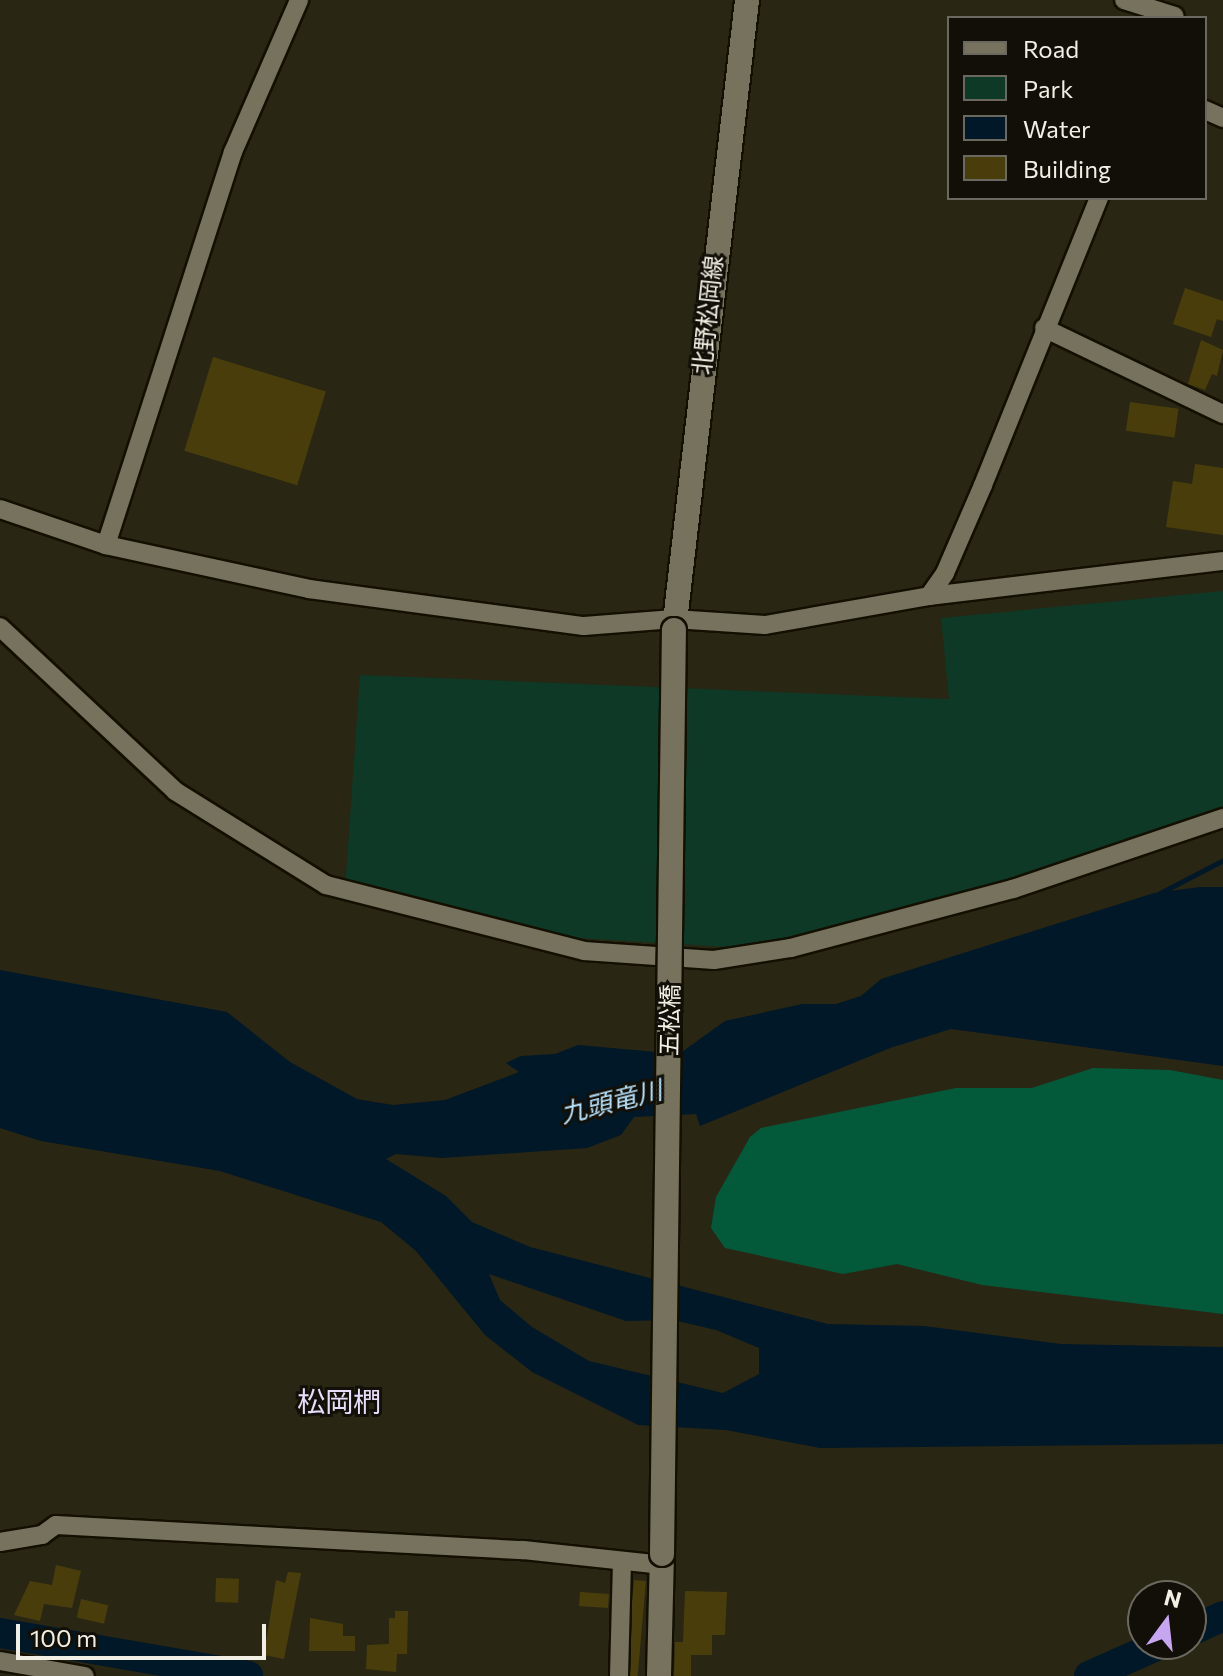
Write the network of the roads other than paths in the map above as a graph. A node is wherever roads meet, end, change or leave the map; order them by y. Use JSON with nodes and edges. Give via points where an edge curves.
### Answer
{"nodes":[{"id":1,"x":299,"y":0,"type":"edge"},
{"id":2,"x":747,"y":0,"type":"edge"},
{"id":3,"x":1124,"y":0,"type":"edge"},
{"id":4,"x":1178,"y":11,"type":"edge"},
{"id":5,"x":1098,"y":200,"type":"edge"},
{"id":6,"x":1044,"y":328,"type":"junction"},
{"id":7,"x":1223,"y":414,"type":"edge"},
{"id":8,"x":0,"y":509,"type":"edge"},
{"id":9,"x":9,"y":517,"type":"edge"},
{"id":10,"x":106,"y":545,"type":"junction"},
{"id":11,"x":1223,"y":561,"type":"edge"},
{"id":12,"x":929,"y":596,"type":"junction"},
{"id":13,"x":674,"y":624,"type":"junction"},
{"id":14,"x":0,"y":627,"type":"edge"},
{"id":15,"x":1223,"y":818,"type":"edge"},
{"id":16,"x":0,"y":1542,"type":"edge"},
{"id":17,"x":662,"y":1559,"type":"junction"},
{"id":18,"x":622,"y":1561,"type":"junction"},
{"id":19,"x":0,"y":1661,"type":"edge"},
{"id":20,"x":85,"y":1676,"type":"edge"},
{"id":21,"x":619,"y":1676,"type":"edge"},
{"id":22,"x":659,"y":1676,"type":"edge"}],
"edges":[{"from":1,"to":10,"type":"street","via":[[233,152]]},
{"from":2,"to":13,"type":"main road","name":"北野松岡線"},
{"from":3,"to":4,"type":"street"},
{"from":5,"to":6,"type":"street"},
{"from":6,"to":7,"type":"street"},
{"from":6,"to":12,"type":"street","via":[[958,544]]},
{"from":8,"to":9,"type":"street"},
{"from":9,"to":10,"type":"street"},
{"from":10,"to":13,"type":"street","via":[[309,589],[584,626]]},
{"from":11,"to":12,"type":"street"},
{"from":12,"to":13,"type":"street","via":[[765,625]]},
{"from":13,"to":17,"type":"main road","name":"五松橋","bridge":true},
{"from":14,"to":15,"type":"street","via":[[175,791],[326,885],[584,951],[714,960],[791,948],[1013,889]]},
{"from":16,"to":18,"type":"street","via":[[42,1535],[56,1525],[523,1550]]},
{"from":17,"to":18,"type":"street"},
{"from":17,"to":22,"type":"main road"},
{"from":18,"to":21,"type":"street"},
{"from":19,"to":20,"type":"street"}]}
